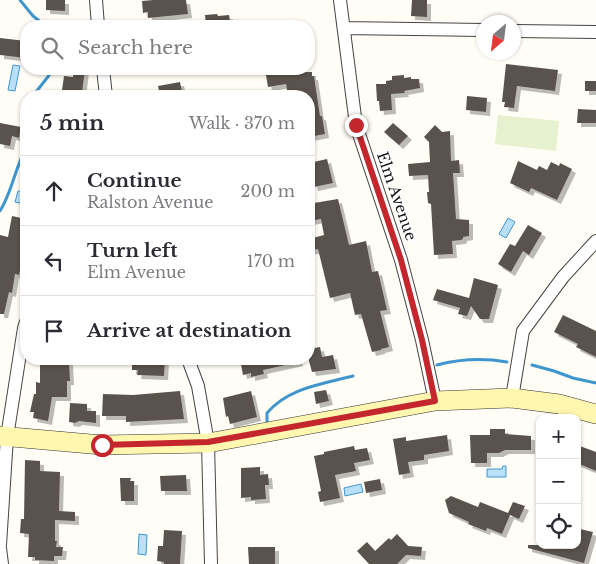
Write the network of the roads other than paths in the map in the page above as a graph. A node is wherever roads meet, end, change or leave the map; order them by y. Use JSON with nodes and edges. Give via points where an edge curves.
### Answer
{"nodes":[{"id":1,"x":96,"y":0,"type":"edge"},
{"id":2,"x":340,"y":0,"type":"edge"},
{"id":3,"x":98,"y":20,"type":"edge"},
{"id":4,"x":344,"y":28,"type":"junction"},
{"id":5,"x":476,"y":30,"type":"edge"},
{"id":6,"x":521,"y":31,"type":"edge"},
{"id":7,"x":596,"y":32,"type":"edge"},
{"id":8,"x":104,"y":75,"type":"edge"},
{"id":9,"x":105,"y":90,"type":"edge"},
{"id":10,"x":596,"y":241,"type":"edge"},
{"id":11,"x":20,"y":350,"type":"edge"},
{"id":12,"x":190,"y":365,"type":"edge"},
{"id":13,"x":512,"y":398,"type":"junction"},
{"id":14,"x":435,"y":401,"type":"junction"},
{"id":15,"x":596,"y":414,"type":"edge"},
{"id":16,"x":4,"y":437,"type":"edge"},
{"id":17,"x":208,"y":442,"type":"junction"},
{"id":18,"x":0,"y":546,"type":"edge"},
{"id":19,"x":2,"y":564,"type":"edge"},
{"id":20,"x":211,"y":564,"type":"edge"}],
"edges":[{"from":1,"to":3,"type":"street"},
{"from":2,"to":4,"type":"street","name":"Elm Avenue"},
{"from":4,"to":5,"type":"street"},
{"from":4,"to":14,"type":"street","name":"Elm Avenue","via":[[356,125],[401,260]]},
{"from":6,"to":7,"type":"street"},
{"from":8,"to":9,"type":"street"},
{"from":10,"to":13,"type":"street","via":[[563,277],[523,331]]},
{"from":11,"to":16,"type":"street"},
{"from":12,"to":17,"type":"street","via":[[198,386]]},
{"from":13,"to":14,"type":"street"},
{"from":13,"to":15,"type":"street","via":[[559,404]]},
{"from":14,"to":17,"type":"street"},
{"from":16,"to":17,"type":"street","via":[[102,445]]},
{"from":16,"to":18,"type":"street"},
{"from":17,"to":20,"type":"street"},
{"from":18,"to":19,"type":"street"}]}
